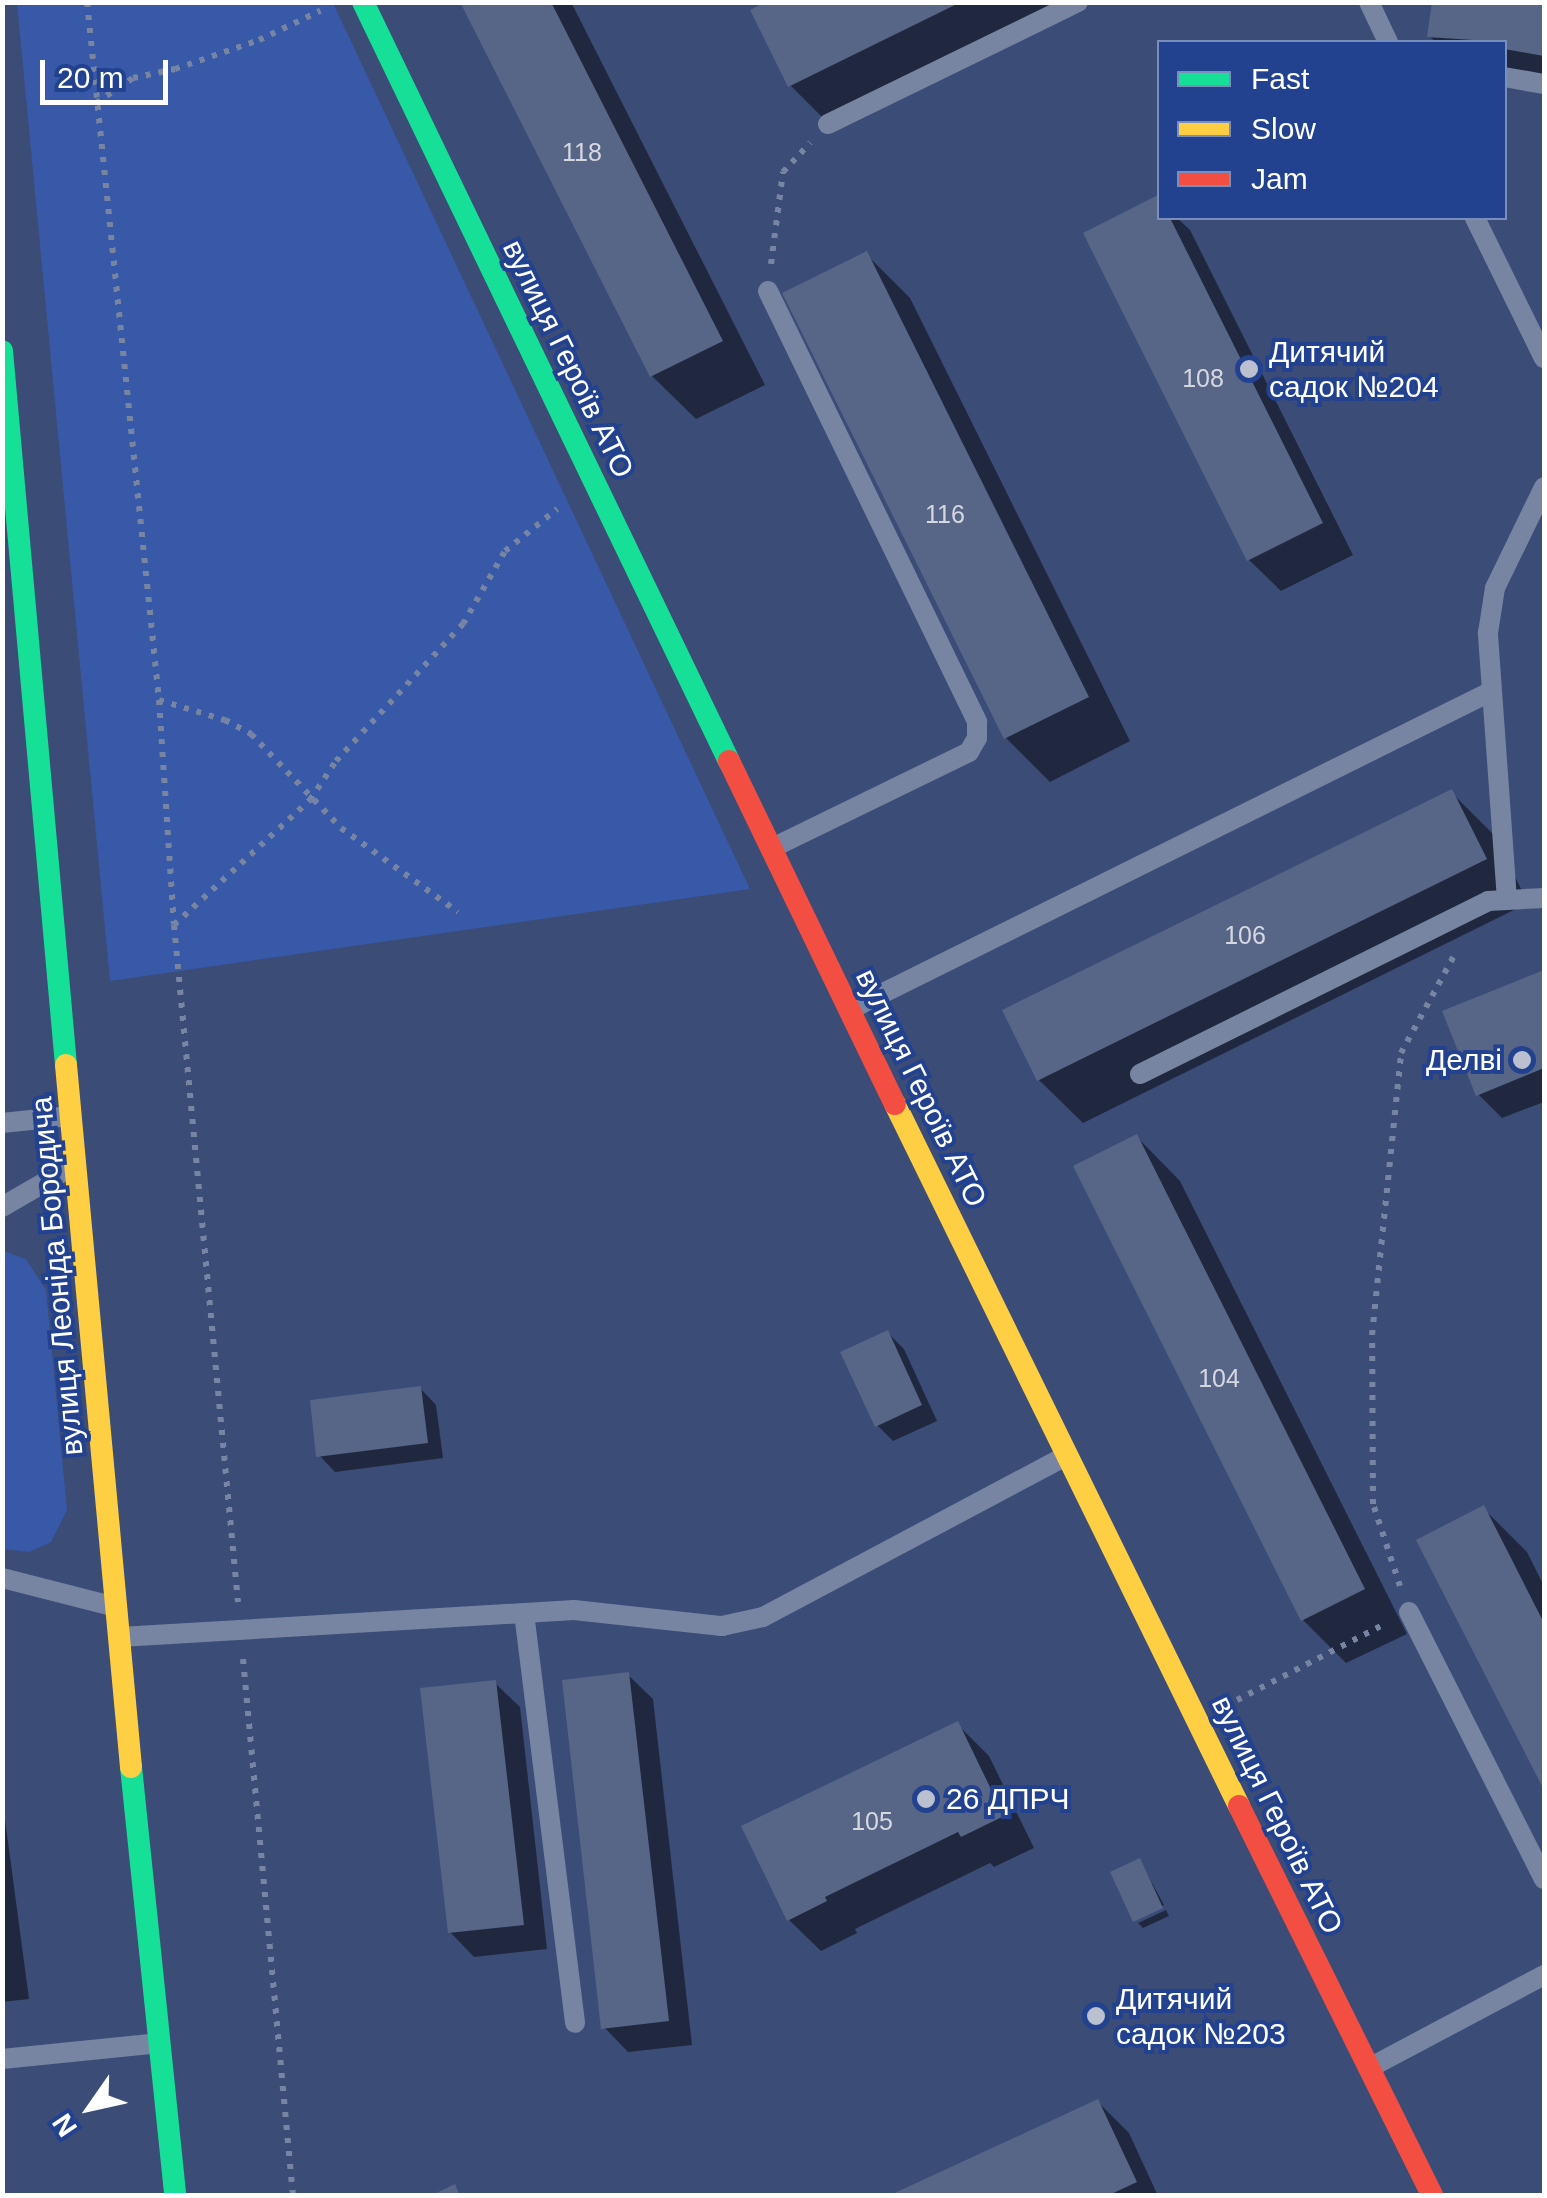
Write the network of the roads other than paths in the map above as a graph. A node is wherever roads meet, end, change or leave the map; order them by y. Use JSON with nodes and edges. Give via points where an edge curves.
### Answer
{"nodes":[{"id":1,"x":362,"y":2,"type":"edge"},
{"id":2,"x":1078,"y":2,"type":"edge"},
{"id":3,"x":1369,"y":2,"type":"edge"},
{"id":4,"x":1387,"y":40,"type":"edge"},
{"id":5,"x":1507,"y":78,"type":"edge"},
{"id":6,"x":1544,"y":84,"type":"edge"},
{"id":7,"x":828,"y":124,"type":"road end"},
{"id":8,"x":1475,"y":220,"type":"edge"},
{"id":9,"x":768,"y":291,"type":"road end"},
{"id":10,"x":2,"y":351,"type":"edge"},
{"id":11,"x":1544,"y":358,"type":"edge"},
{"id":12,"x":1544,"y":487,"type":"edge"},
{"id":13,"x":14,"y":580,"type":"edge"},
{"id":14,"x":1490,"y":692,"type":"junction"},
{"id":15,"x":772,"y":848,"type":"junction"},
{"id":16,"x":1544,"y":898,"type":"edge"},
{"id":17,"x":1507,"y":900,"type":"junction"},
{"id":18,"x":850,"y":1010,"type":"junction"},
{"id":19,"x":1140,"y":1074,"type":"dead end"},
{"id":20,"x":74,"y":1116,"type":"junction"},
{"id":21,"x":2,"y":1124,"type":"edge"},
{"id":22,"x":78,"y":1163,"type":"junction"},
{"id":23,"x":2,"y":1207,"type":"edge"},
{"id":24,"x":1065,"y":1456,"type":"junction"},
{"id":25,"x":2,"y":1578,"type":"edge"},
{"id":26,"x":114,"y":1606,"type":"junction"},
{"id":27,"x":1409,"y":1612,"type":"road end"},
{"id":28,"x":524,"y":1613,"type":"junction"},
{"id":29,"x":118,"y":1637,"type":"junction"},
{"id":30,"x":1544,"y":1879,"type":"edge"},
{"id":31,"x":1544,"y":1975,"type":"edge"},
{"id":32,"x":575,"y":2024,"type":"dead end"},
{"id":33,"x":162,"y":2043,"type":"junction"},
{"id":34,"x":2,"y":2059,"type":"edge"},
{"id":35,"x":1370,"y":2068,"type":"junction"},
{"id":36,"x":175,"y":2196,"type":"edge"},
{"id":37,"x":1433,"y":2196,"type":"edge"}],
"edges":[{"from":1,"to":15,"type":"street","name":"вулиця Героїв АТО"},
{"from":2,"to":7,"type":"lane"},
{"from":3,"to":4,"type":"lane"},
{"from":5,"to":6,"type":"lane"},
{"from":8,"to":11,"type":"lane"},
{"from":9,"to":15,"type":"lane","via":[[977,722],[969,752]]},
{"from":10,"to":13,"type":"street","name":"вулиця Леоніда Бородича"},
{"from":12,"to":14,"type":"lane","via":[[1495,588]]},
{"from":13,"to":20,"type":"street","name":"вулиця Леоніда Бородича"},
{"from":14,"to":17,"type":"lane"},
{"from":14,"to":18,"type":"lane"},
{"from":15,"to":18,"type":"street","name":"вулиця Героїв АТО"},
{"from":16,"to":17,"type":"lane"},
{"from":17,"to":19,"type":"lane","via":[[1488,902]]},
{"from":18,"to":24,"type":"street","name":"вулиця Героїв АТО"},
{"from":20,"to":21,"type":"lane"},
{"from":20,"to":22,"type":"street","name":"вулиця Леоніда Бородича"},
{"from":22,"to":23,"type":"lane"},
{"from":22,"to":26,"type":"street","name":"вулиця Леоніда Бородича"},
{"from":24,"to":28,"type":"lane","via":[[763,1617],[722,1626],[574,1610]]},
{"from":24,"to":35,"type":"street","name":"вулиця Героїв АТО"},
{"from":25,"to":26,"type":"lane"},
{"from":26,"to":29,"type":"street","name":"вулиця Леоніда Бородича"},
{"from":27,"to":30,"type":"lane"},
{"from":28,"to":29,"type":"lane"},
{"from":28,"to":32,"type":"lane"},
{"from":29,"to":33,"type":"street","name":"вулиця Леоніда Бородича"},
{"from":31,"to":35,"type":"lane"},
{"from":33,"to":34,"type":"lane"},
{"from":33,"to":36,"type":"street","name":"вулиця Леоніда Бородича"},
{"from":35,"to":37,"type":"street","name":"вулиця Героїв АТО"}]}
